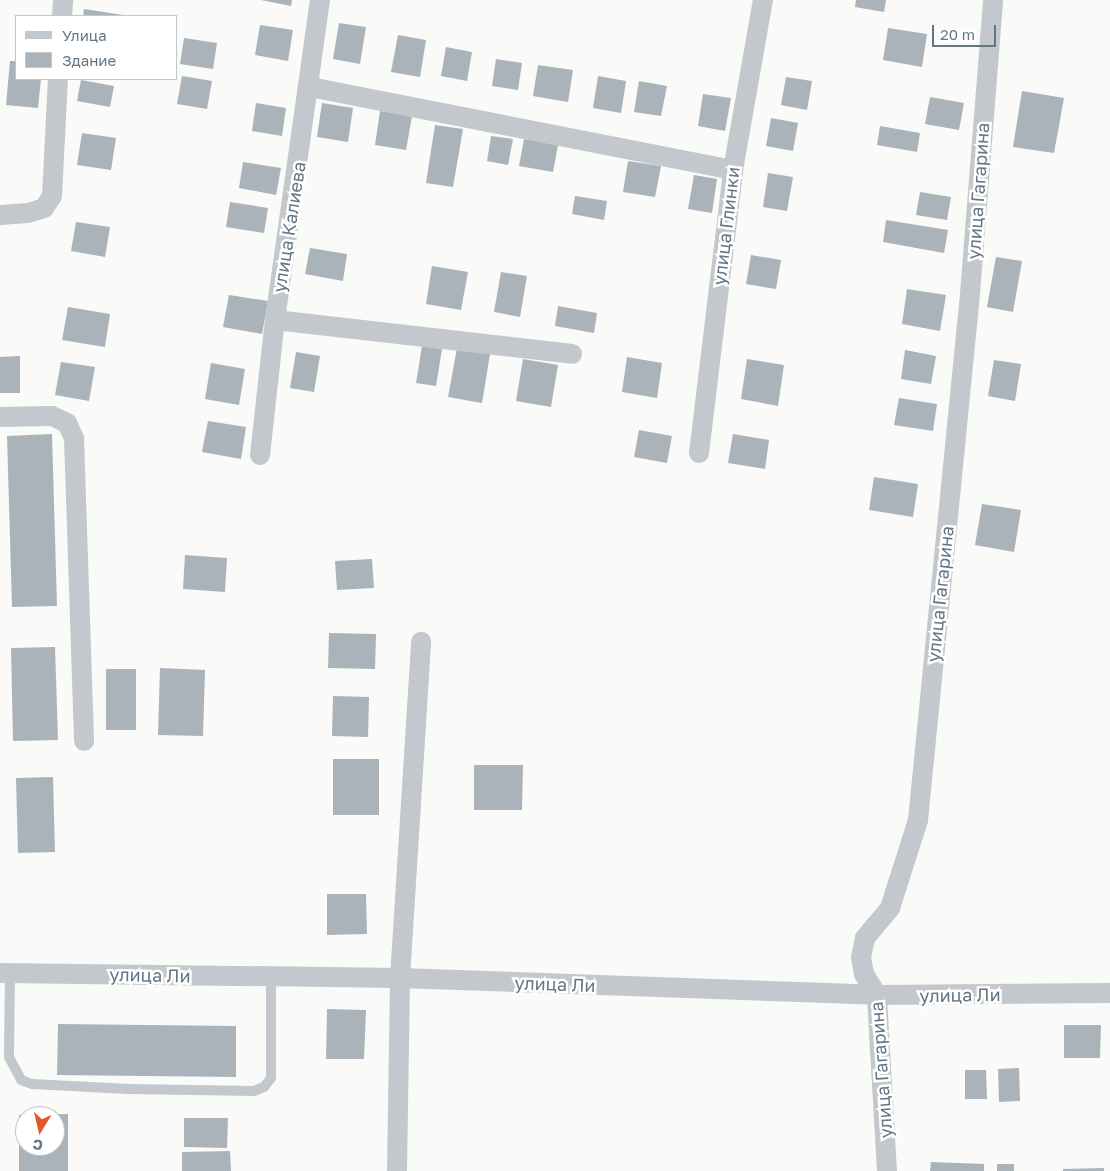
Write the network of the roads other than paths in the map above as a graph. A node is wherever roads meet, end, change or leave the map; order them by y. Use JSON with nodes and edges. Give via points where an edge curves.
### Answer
{"nodes":[{"id":1,"x":63,"y":0,"type":"edge"},
{"id":2,"x":320,"y":0,"type":"edge"},
{"id":3,"x":763,"y":0,"type":"edge"},
{"id":4,"x":993,"y":0,"type":"edge"},
{"id":5,"x":62,"y":15,"type":"edge"},
{"id":6,"x":58,"y":80,"type":"edge"},
{"id":7,"x":310,"y":86,"type":"junction"},
{"id":8,"x":732,"y":170,"type":"junction"},
{"id":9,"x":0,"y":215,"type":"edge"},
{"id":10,"x":275,"y":320,"type":"junction"},
{"id":11,"x":572,"y":354,"type":"dead end"},
{"id":12,"x":0,"y":417,"type":"edge"},
{"id":13,"x":699,"y":453,"type":"dead end"},
{"id":14,"x":260,"y":455,"type":"dead end"},
{"id":15,"x":421,"y":642,"type":"dead end"},
{"id":16,"x":84,"y":741,"type":"dead end"},
{"id":17,"x":5,"y":973,"type":"edge"},
{"id":18,"x":271,"y":977,"type":"junction"},
{"id":19,"x":400,"y":978,"type":"junction"},
{"id":20,"x":1110,"y":993,"type":"edge"},
{"id":21,"x":877,"y":995,"type":"junction"},
{"id":22,"x":397,"y":1171,"type":"edge"},
{"id":23,"x":887,"y":1171,"type":"edge"}],
"edges":[{"from":1,"to":5,"type":"street"},
{"from":2,"to":7,"type":"street","name":"улица Калиева"},
{"from":3,"to":8,"type":"street","name":"улица Глинки"},
{"from":4,"to":21,"type":"street","name":"улица Гагарина","via":[[970,294],[918,820],[890,908],[865,938],[861,957],[864,974]]},
{"from":6,"to":9,"type":"street","via":[[52,196],[44,208]]},
{"from":7,"to":8,"type":"street"},
{"from":7,"to":10,"type":"street","name":"улица Калиева"},
{"from":8,"to":13,"type":"street","name":"улица Глинки"},
{"from":10,"to":11,"type":"street"},
{"from":10,"to":14,"type":"street","name":"улица Калиева"},
{"from":12,"to":16,"type":"street","via":[[52,416],[67,423],[74,438]]},
{"from":15,"to":19,"type":"street"},
{"from":17,"to":18,"type":"street","name":"улица Ли"},
{"from":17,"to":18,"type":"lane","via":[[9,1057],[21,1080],[32,1084],[128,1089],[254,1091],[264,1087],[271,1078]]},
{"from":18,"to":19,"type":"street","name":"улица Ли"},
{"from":19,"to":21,"type":"street","name":"улица Ли"},
{"from":19,"to":22,"type":"street"},
{"from":20,"to":21,"type":"street","name":"улица Ли"},
{"from":21,"to":23,"type":"street","name":"улица Гагарина"}]}
